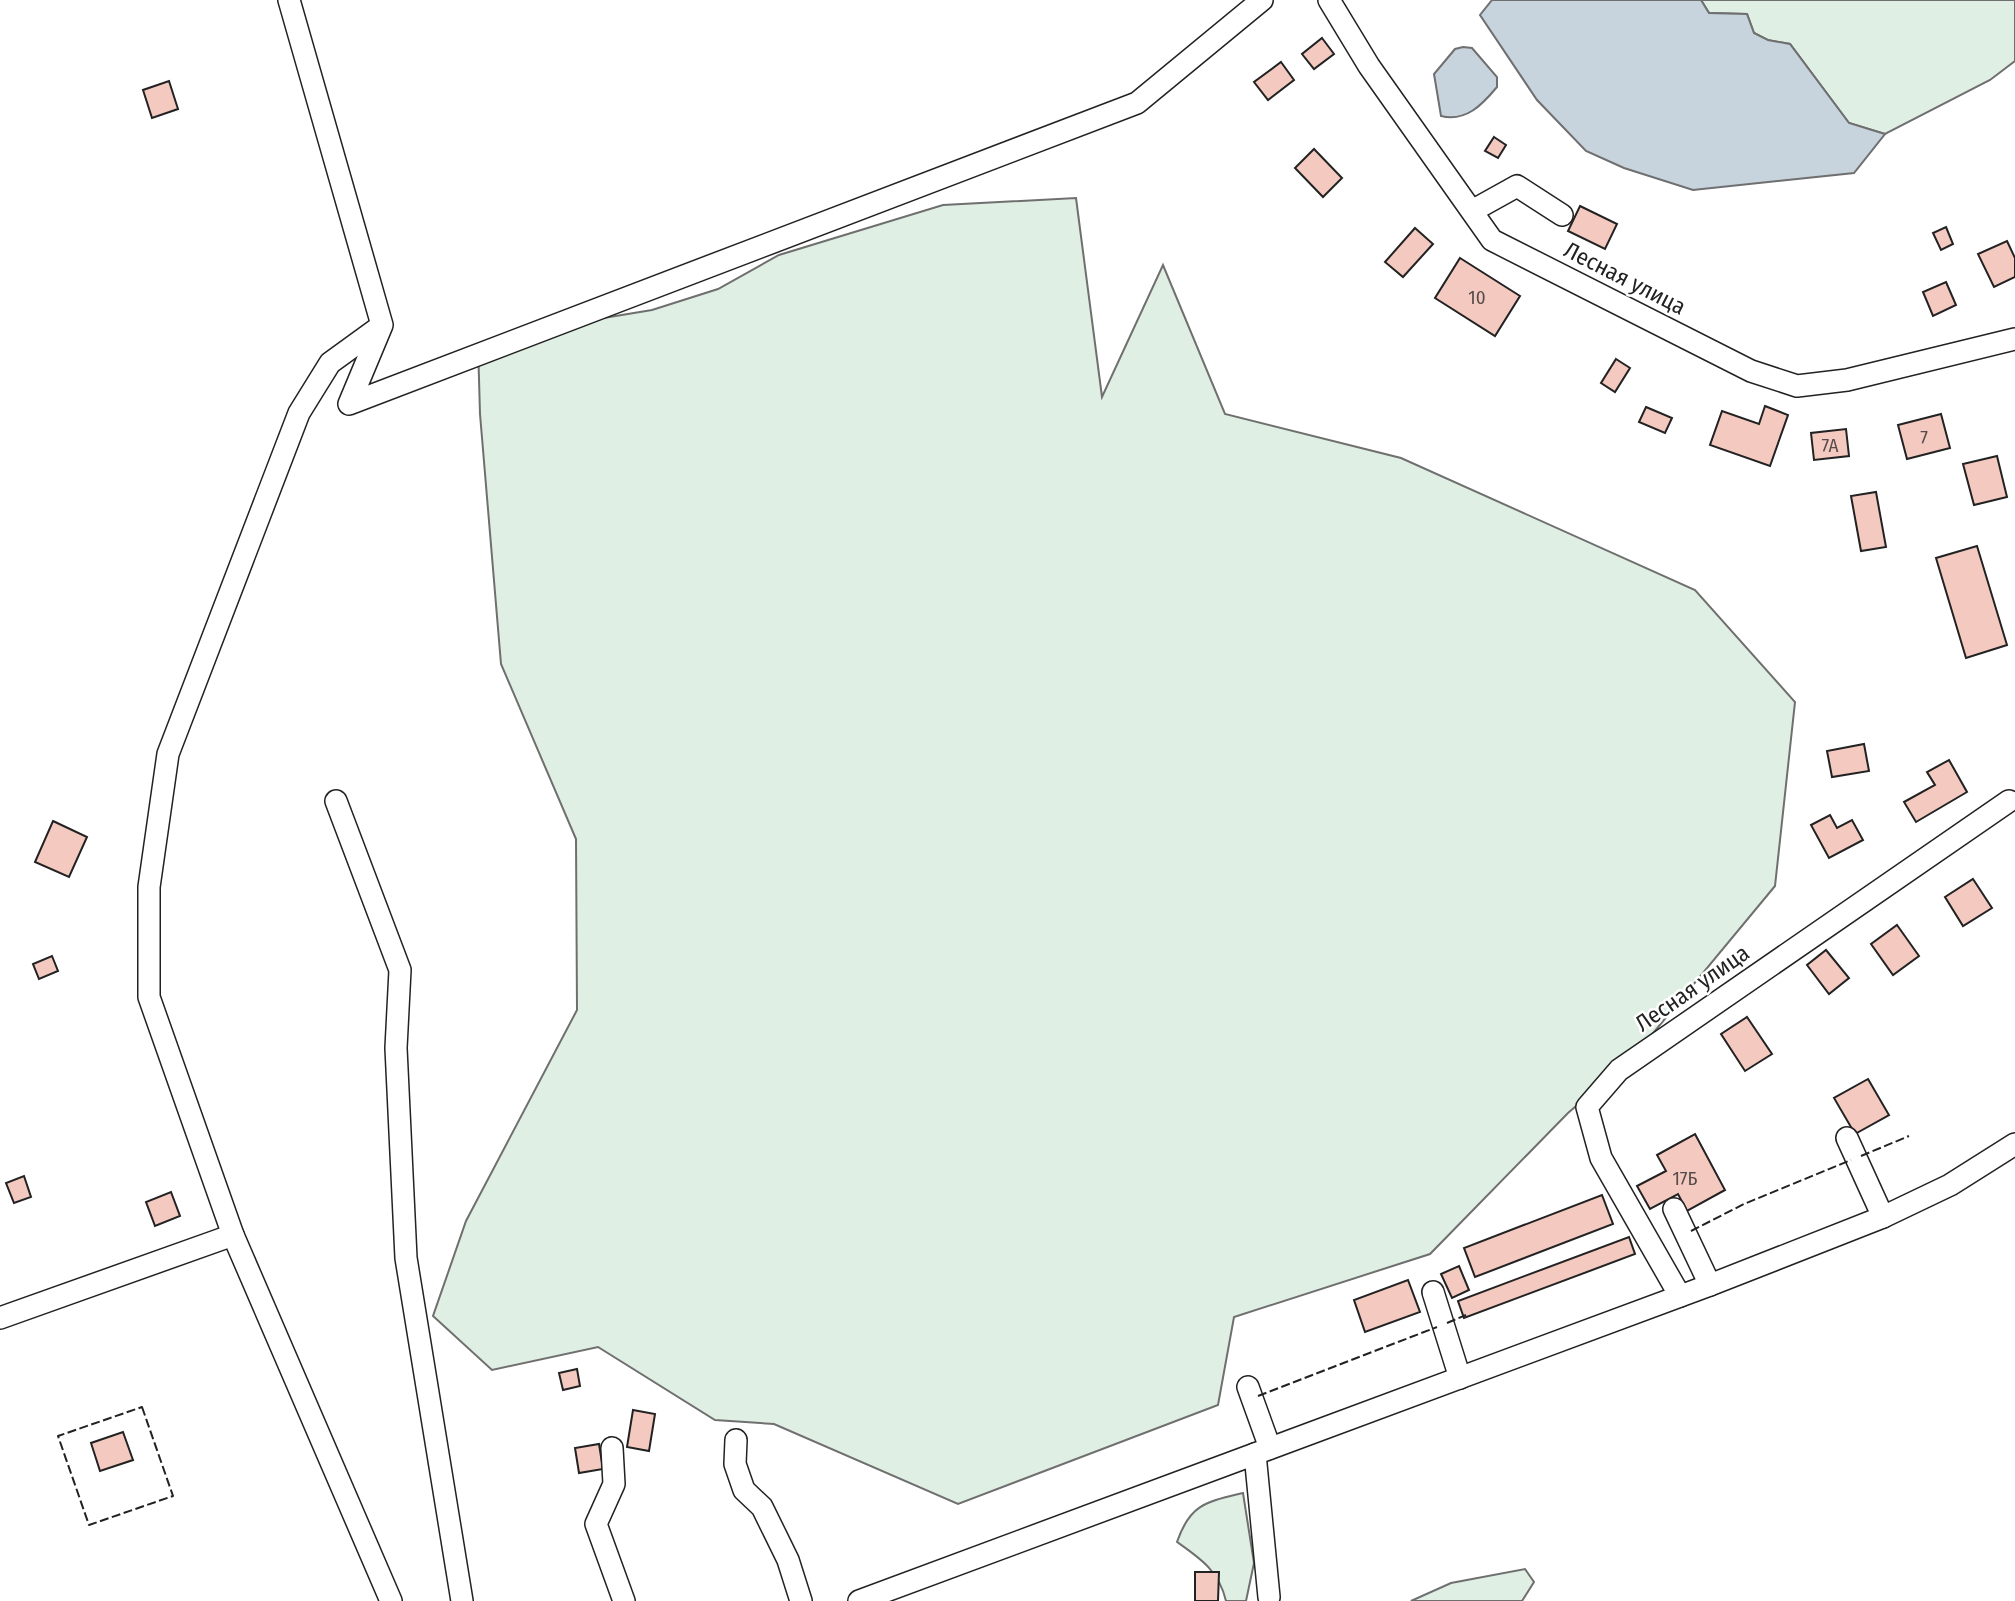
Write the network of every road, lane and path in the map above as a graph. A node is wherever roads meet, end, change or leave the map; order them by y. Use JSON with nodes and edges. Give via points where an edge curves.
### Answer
{"nodes":[{"id":1,"x":289,"y":0,"type":"edge"},
{"id":2,"x":1262,"y":0,"type":"edge"},
{"id":3,"x":1329,"y":0,"type":"edge"},
{"id":4,"x":1472,"y":211,"type":"junction"},
{"id":5,"x":1562,"y":215,"type":"dead end"},
{"id":6,"x":382,"y":325,"type":"junction"},
{"id":7,"x":2015,"y":338,"type":"edge"},
{"id":8,"x":337,"y":801,"type":"dead end"},
{"id":9,"x":2009,"y":801,"type":"dead end"},
{"id":10,"x":1847,"y":1138,"type":"dead end"},
{"id":11,"x":2015,"y":1143,"type":"edge"},
{"id":12,"x":1674,"y":1209,"type":"dead end"},
{"id":13,"x":1883,"y":1217,"type":"junction"},
{"id":14,"x":233,"y":1235,"type":"junction"},
{"id":15,"x":1710,"y":1285,"type":"junction"},
{"id":16,"x":1433,"y":1292,"type":"dead end"},
{"id":17,"x":1680,"y":1296,"type":"junction"},
{"id":18,"x":0,"y":1318,"type":"edge"},
{"id":19,"x":1460,"y":1378,"type":"junction"},
{"id":20,"x":1248,"y":1387,"type":"dead end"},
{"id":21,"x":736,"y":1440,"type":"dead end"},
{"id":22,"x":612,"y":1448,"type":"dead end"},
{"id":23,"x":1263,"y":1451,"type":"junction"},
{"id":24,"x":1269,"y":1597,"type":"dead end"},
{"id":25,"x":391,"y":1601,"type":"edge"},
{"id":26,"x":462,"y":1601,"type":"edge"},
{"id":27,"x":624,"y":1601,"type":"edge"},
{"id":28,"x":801,"y":1601,"type":"edge"},
{"id":29,"x":859,"y":1601,"type":"edge"}],
"edges":[{"from":1,"to":6,"type":"street"},
{"from":2,"to":6,"type":"street","via":[[1137,103],[349,404]]},
{"from":3,"to":4,"type":"street","name":"Лесная улица","via":[[1369,66]]},
{"from":4,"to":5,"type":"street","via":[[1517,186]]},
{"from":4,"to":7,"type":"street","name":"Лесная улица","via":[[1492,240],[1751,371],[1797,386],[1847,380]]},
{"from":6,"to":14,"type":"street","via":[[330,363],[299,413],[168,754],[149,887],[149,997]]},
{"from":8,"to":26,"type":"street","via":[[400,970],[396,1048],[406,1258]]},
{"from":9,"to":17,"type":"street","name":"Лесная улица","via":[[1619,1070],[1587,1107],[1601,1158]]},
{"from":10,"to":13,"type":"street"},
{"from":11,"to":13,"type":"street","via":[[1950,1185]]},
{"from":12,"to":15,"type":"street"},
{"from":13,"to":15,"type":"street"},
{"from":14,"to":18,"type":"street"},
{"from":14,"to":25,"type":"street"},
{"from":15,"to":17,"type":"street"},
{"from":16,"to":19,"type":"street"},
{"from":17,"to":19,"type":"street"},
{"from":19,"to":23,"type":"street"},
{"from":20,"to":23,"type":"street"},
{"from":21,"to":28,"type":"street","via":[[735,1464],[744,1490],[762,1507],[788,1560]]},
{"from":22,"to":27,"type":"street","via":[[614,1484],[596,1524]]},
{"from":23,"to":24,"type":"street"},
{"from":23,"to":29,"type":"street"}]}
